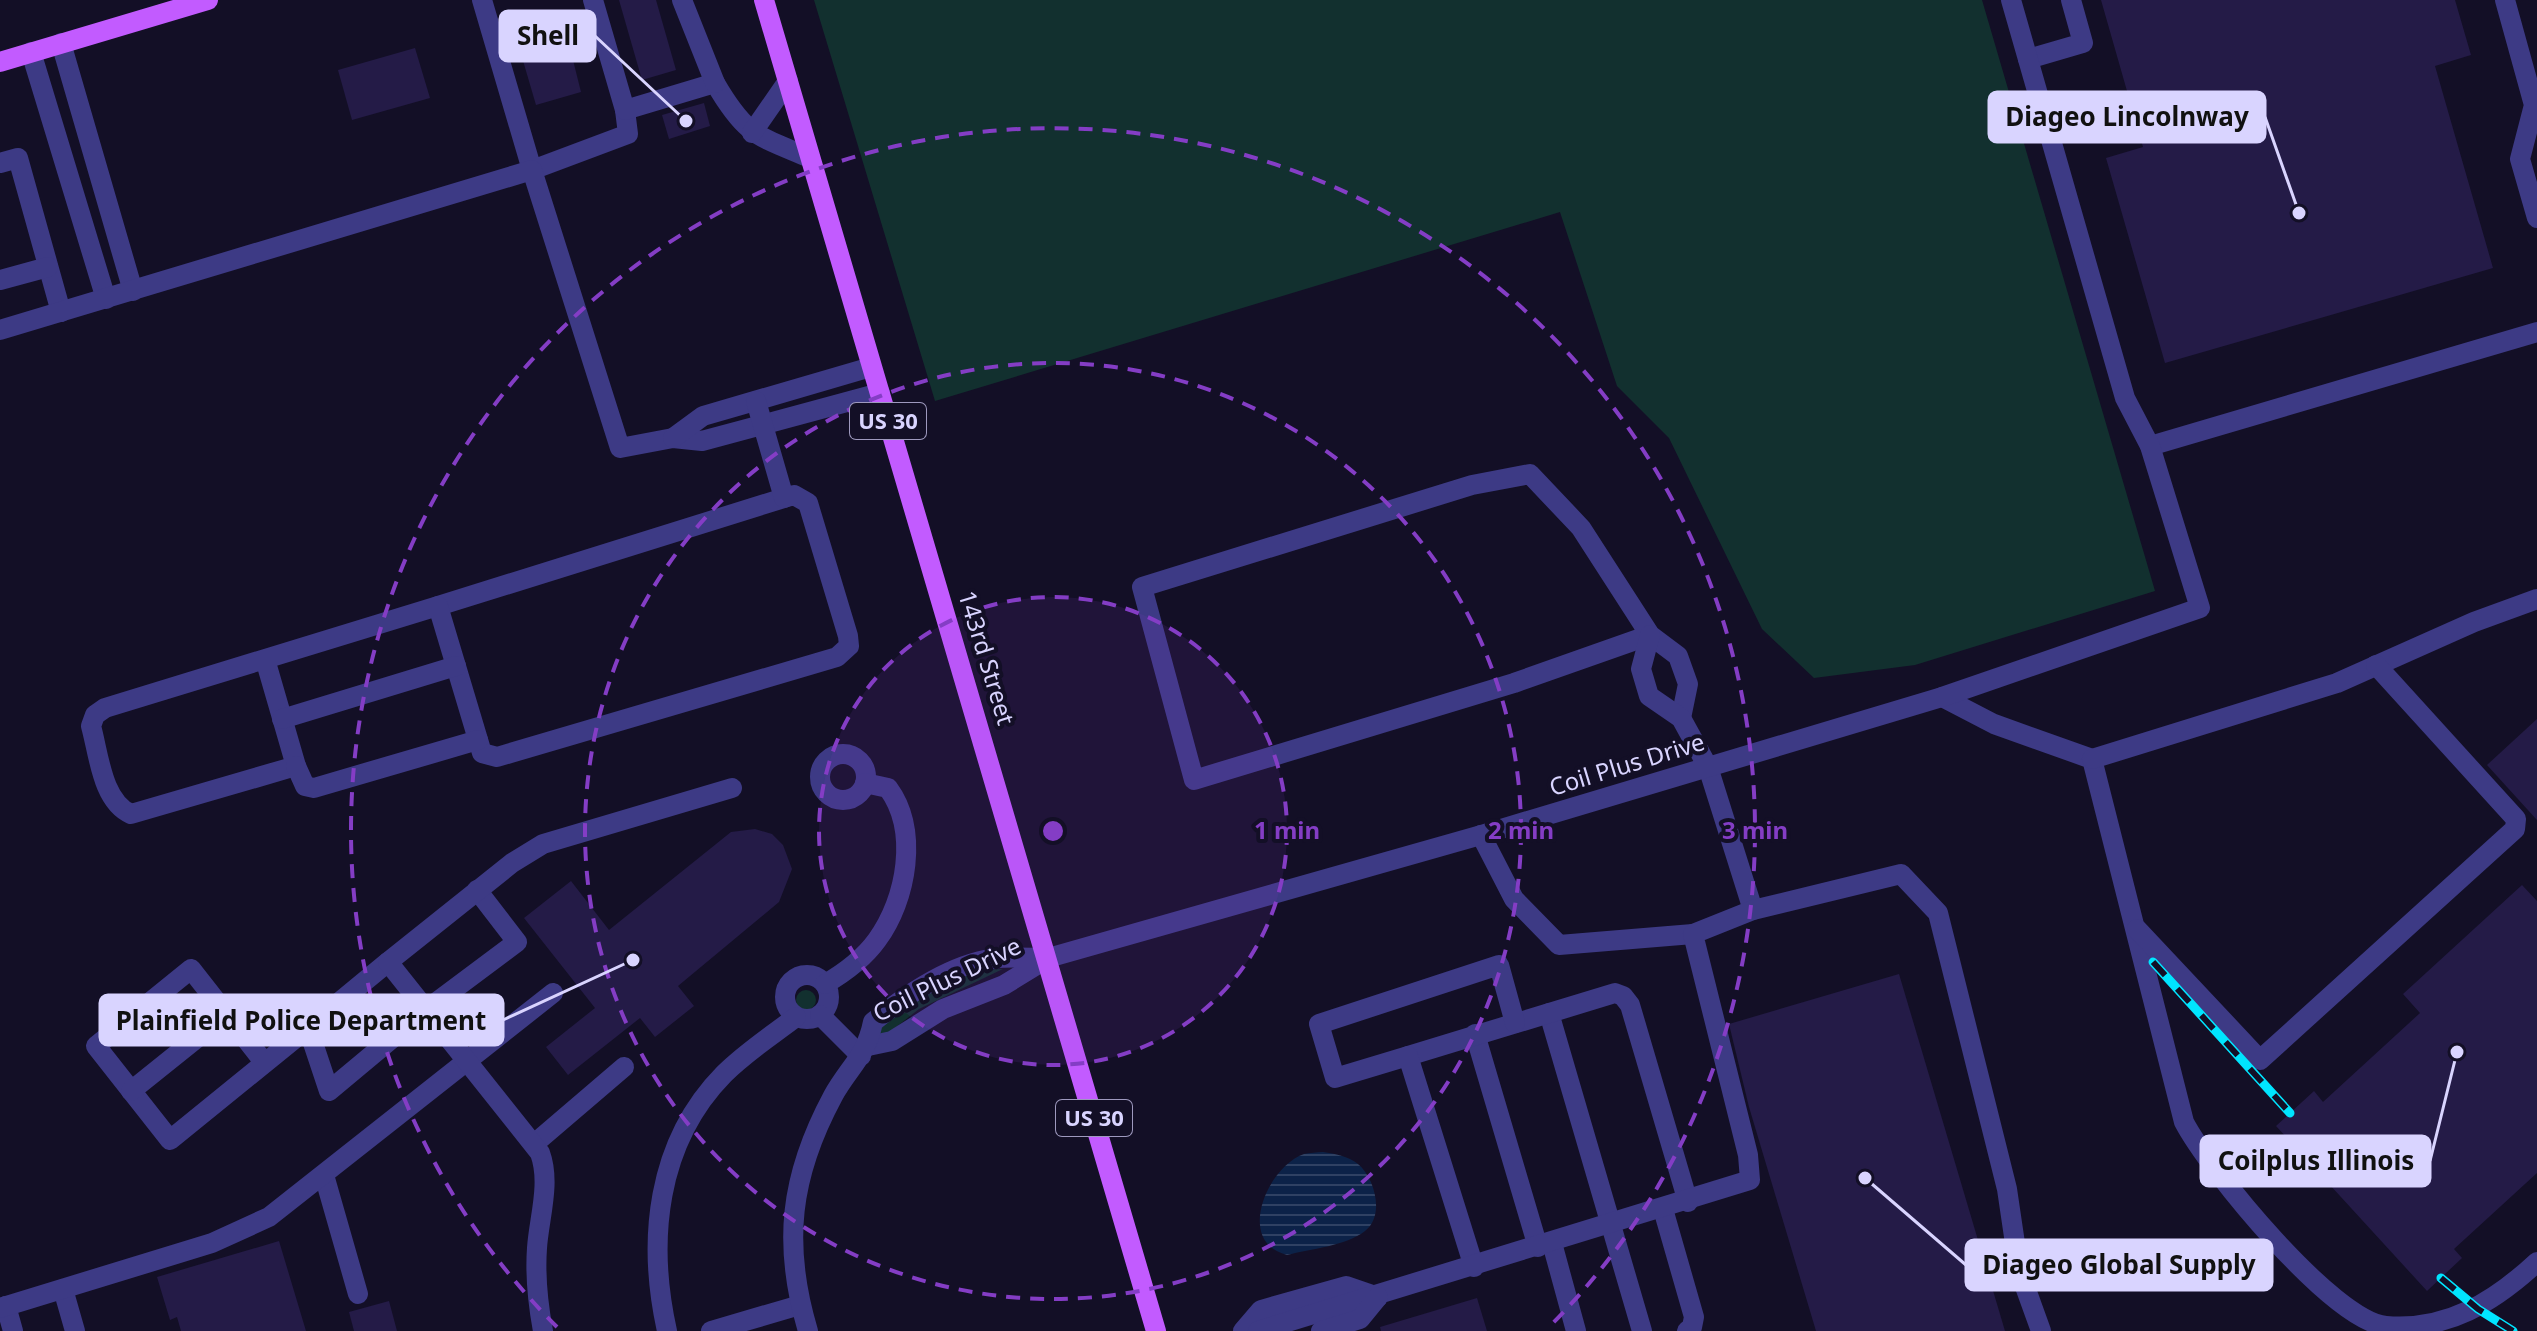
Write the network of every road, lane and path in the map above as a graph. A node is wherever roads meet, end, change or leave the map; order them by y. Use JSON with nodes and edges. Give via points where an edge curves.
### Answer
{"nodes":[{"id":1,"x":208,"y":0,"type":"edge"},
{"id":2,"x":593,"y":0,"type":"edge"},
{"id":3,"x":682,"y":0,"type":"edge"},
{"id":4,"x":764,"y":0,"type":"edge"},
{"id":5,"x":2011,"y":0,"type":"edge"},
{"id":6,"x":2071,"y":0,"type":"edge"},
{"id":7,"x":2505,"y":0,"type":"edge"},
{"id":8,"x":484,"y":5,"type":"edge"},
{"id":9,"x":61,"y":43,"type":"junction"},
{"id":10,"x":31,"y":52,"type":"junction"},
{"id":11,"x":2028,"y":59,"type":"junction"},
{"id":12,"x":0,"y":62,"type":"edge"},
{"id":13,"x":788,"y":81,"type":"junction"},
{"id":14,"x":715,"y":83,"type":"junction"},
{"id":15,"x":625,"y":110,"type":"junction"},
{"id":16,"x":752,"y":133,"type":"junction"},
{"id":17,"x":810,"y":158,"type":"junction"},
{"id":18,"x":530,"y":160,"type":"junction"},
{"id":19,"x":0,"y":163,"type":"edge"},
{"id":20,"x":2537,"y":218,"type":"edge"},
{"id":21,"x":48,"y":267,"type":"junction"},
{"id":22,"x":0,"y":280,"type":"edge"},
{"id":23,"x":133,"y":291,"type":"junction"},
{"id":24,"x":106,"y":299,"type":"junction"},
{"id":25,"x":61,"y":312,"type":"junction"},
{"id":26,"x":0,"y":330,"type":"edge"},
{"id":27,"x":2537,"y":332,"type":"edge"},
{"id":28,"x":871,"y":367,"type":"junction"},
{"id":29,"x":880,"y":393,"type":"junction"},
{"id":30,"x":756,"y":401,"type":"junction"},
{"id":31,"x":764,"y":425,"type":"junction"},
{"id":32,"x":673,"y":438,"type":"junction"},
{"id":33,"x":2150,"y":446,"type":"junction"},
{"id":34,"x":784,"y":498,"type":"junction"},
{"id":35,"x":2537,"y":599,"type":"edge"},
{"id":36,"x":438,"y":606,"type":"junction"},
{"id":37,"x":1650,"y":635,"type":"junction"},
{"id":38,"x":265,"y":659,"type":"junction"},
{"id":39,"x":2376,"y":665,"type":"junction"},
{"id":40,"x":456,"y":666,"type":"junction"},
{"id":41,"x":1942,"y":697,"type":"junction"},
{"id":42,"x":1681,"y":718,"type":"junction"},
{"id":43,"x":282,"y":719,"type":"junction"},
{"id":44,"x":478,"y":740,"type":"junction"},
{"id":45,"x":2092,"y":759,"type":"junction"},
{"id":46,"x":296,"y":766,"type":"junction"},
{"id":47,"x":1708,"y":767,"type":"junction"},
{"id":48,"x":865,"y":783,"type":"dead end"},
{"id":49,"x":732,"y":788,"type":"dead end"},
{"id":50,"x":1481,"y":835,"type":"junction"},
{"id":51,"x":477,"y":890,"type":"junction"},
{"id":52,"x":1753,"y":910,"type":"junction"},
{"id":53,"x":2135,"y":928,"type":"junction"},
{"id":54,"x":1693,"y":934,"type":"junction"},
{"id":55,"x":1048,"y":958,"type":"junction"},
{"id":56,"x":388,"y":962,"type":"junction"},
{"id":57,"x":825,"y":984,"type":"junction"},
{"id":58,"x":553,"y":993,"type":"dead end"},
{"id":59,"x":426,"y":1010,"type":"junction"},
{"id":60,"x":1549,"y":1013,"type":"junction"},
{"id":61,"x":227,"y":1014,"type":"junction"},
{"id":62,"x":820,"y":1015,"type":"junction"},
{"id":63,"x":796,"y":1017,"type":"junction"},
{"id":64,"x":1515,"y":1023,"type":"junction"},
{"id":65,"x":308,"y":1028,"type":"junction"},
{"id":66,"x":1475,"y":1034,"type":"junction"},
{"id":67,"x":865,"y":1051,"type":"junction"},
{"id":68,"x":1408,"y":1056,"type":"junction"},
{"id":69,"x":465,"y":1060,"type":"junction"},
{"id":70,"x":264,"y":1062,"type":"junction"},
{"id":71,"x":624,"y":1067,"type":"dead end"},
{"id":72,"x":131,"y":1091,"type":"junction"},
{"id":73,"x":534,"y":1144,"type":"junction"},
{"id":74,"x":324,"y":1175,"type":"junction"},
{"id":75,"x":1688,"y":1202,"type":"junction"},
{"id":76,"x":1663,"y":1209,"type":"junction"},
{"id":77,"x":1612,"y":1225,"type":"junction"},
{"id":78,"x":1545,"y":1245,"type":"junction"},
{"id":79,"x":2017,"y":1257,"type":"dead end"},
{"id":80,"x":2537,"y":1262,"type":"edge"},
{"id":81,"x":1474,"y":1267,"type":"junction"},
{"id":82,"x":2023,"y":1281,"type":"dead end"},
{"id":83,"x":63,"y":1289,"type":"junction"},
{"id":84,"x":358,"y":1294,"type":"dead end"},
{"id":85,"x":1378,"y":1297,"type":"junction"},
{"id":86,"x":800,"y":1305,"type":"junction"},
{"id":87,"x":3,"y":1307,"type":"edge"},
{"id":88,"x":13,"y":1331,"type":"edge"},
{"id":89,"x":75,"y":1331,"type":"edge"},
{"id":90,"x":543,"y":1331,"type":"edge"},
{"id":91,"x":667,"y":1331,"type":"edge"},
{"id":92,"x":711,"y":1331,"type":"edge"},
{"id":93,"x":808,"y":1331,"type":"edge"},
{"id":94,"x":1156,"y":1331,"type":"edge"},
{"id":95,"x":1243,"y":1331,"type":"edge"},
{"id":96,"x":1258,"y":1331,"type":"edge"},
{"id":97,"x":1321,"y":1331,"type":"edge"},
{"id":98,"x":1576,"y":1331,"type":"edge"},
{"id":99,"x":1642,"y":1331,"type":"edge"},
{"id":100,"x":1687,"y":1331,"type":"edge"},
{"id":101,"x":2041,"y":1331,"type":"edge"}],
"edges":[{"from":1,"to":9,"type":"main road"},
{"from":2,"to":15,"type":"street"},
{"from":3,"to":14,"type":"street"},
{"from":4,"to":13,"type":"main road","name":"143rd Street","number":"US 30"},
{"from":5,"to":11,"type":"street"},
{"from":6,"to":11,"type":"street","via":[[2083,43]]},
{"from":7,"to":20,"type":"street","via":[[2534,105],[2520,159]]},
{"from":8,"to":18,"type":"street"},
{"from":9,"to":10,"type":"main road"},
{"from":9,"to":23,"type":"street"},
{"from":10,"to":12,"type":"main road"},
{"from":10,"to":24,"type":"street"},
{"from":11,"to":33,"type":"street","via":[[2125,398]]},
{"from":13,"to":16,"type":"street"},
{"from":13,"to":17,"type":"main road","name":"143rd Street","number":"US 30"},
{"from":14,"to":15,"type":"street"},
{"from":14,"to":16,"type":"street","via":[[735,118]]},
{"from":15,"to":18,"type":"street","via":[[628,134]]},
{"from":16,"to":17,"type":"street"},
{"from":17,"to":28,"type":"main road","name":"143rd Street","number":"US 30"},
{"from":18,"to":23,"type":"street"},
{"from":18,"to":32,"type":"street","via":[[620,448]]},
{"from":19,"to":21,"type":"street","via":[[18,158]]},
{"from":21,"to":22,"type":"street"},
{"from":21,"to":25,"type":"street"},
{"from":23,"to":24,"type":"street"},
{"from":24,"to":25,"type":"street"},
{"from":25,"to":26,"type":"street"},
{"from":27,"to":33,"type":"street"},
{"from":28,"to":29,"type":"main road","name":"143rd Street","number":"US 30"},
{"from":28,"to":30,"type":"street"},
{"from":29,"to":31,"type":"street"},
{"from":29,"to":55,"type":"main road","name":"143rd Street","number":"US 30"},
{"from":30,"to":31,"type":"street"},
{"from":30,"to":32,"type":"street","via":[[703,416]]},
{"from":31,"to":32,"type":"street","via":[[702,441]]},
{"from":31,"to":34,"type":"street"},
{"from":33,"to":41,"type":"street","name":"Coil Plus Drive","via":[[2200,608]]},
{"from":34,"to":36,"type":"street"},
{"from":34,"to":44,"type":"street","via":[[794,495],[808,503],[848,636],[845,652],[497,757],[482,753]]},
{"from":35,"to":39,"type":"street"},
{"from":36,"to":38,"type":"street"},
{"from":36,"to":40,"type":"street"},
{"from":37,"to":37,"type":"street","via":[[1581,528],[1530,474],[1472,485],[1142,587],[1194,780],[1514,683]]},
{"from":37,"to":42,"type":"street","via":[[1678,656],[1688,684]]},
{"from":37,"to":42,"type":"street","via":[[1641,669],[1649,696]]},
{"from":38,"to":43,"type":"street"},
{"from":38,"to":46,"type":"street","via":[[95,715],[91,726],[111,797],[131,814]]},
{"from":39,"to":45,"type":"street","via":[[2337,683]]},
{"from":39,"to":53,"type":"street","via":[[2516,819],[2515,829],[2260,1060]]},
{"from":40,"to":43,"type":"street"},
{"from":40,"to":44,"type":"street"},
{"from":41,"to":45,"type":"street","via":[[1994,724]]},
{"from":41,"to":47,"type":"street","name":"Coil Plus Drive"},
{"from":42,"to":47,"type":"street"},
{"from":43,"to":46,"type":"street"},
{"from":44,"to":46,"type":"street","via":[[314,788],[305,786]]},
{"from":45,"to":53,"type":"street"},
{"from":47,"to":50,"type":"street","name":"Coil Plus Drive"},
{"from":47,"to":52,"type":"street"},
{"from":48,"to":57,"type":"street","via":[[888,788],[901,810],[903,879],[877,940]]},
{"from":49,"to":51,"type":"street","via":[[543,844]]},
{"from":50,"to":54,"type":"street","via":[[1514,899],[1559,945]]},
{"from":50,"to":55,"type":"street","name":"Coil Plus Drive"},
{"from":51,"to":56,"type":"street"},
{"from":51,"to":59,"type":"street","via":[[517,942]]},
{"from":52,"to":54,"type":"street"},
{"from":52,"to":79,"type":"street","via":[[1901,874],[1938,913],[2007,1189]]},
{"from":53,"to":80,"type":"street","via":[[2184,1122],[2197,1147],[2270,1238],[2342,1303],[2382,1326],[2416,1327],[2457,1319],[2478,1309]]},
{"from":54,"to":75,"type":"street","via":[[1750,1180]]},
{"from":55,"to":67,"type":"street","name":"Coil Plus Drive","via":[[1004,985],[943,1009]]},
{"from":55,"to":67,"type":"street","name":"Coil Plus Drive","via":[[996,958],[920,987],[873,1022]]},
{"from":55,"to":94,"type":"main road","name":"143rd Street","number":"US 30"},
{"from":56,"to":59,"type":"street"},
{"from":56,"to":65,"type":"street"},
{"from":57,"to":62,"type":"street","via":[[829,999]]},
{"from":57,"to":63,"type":"street","via":[[813,976],[793,980],[784,999]]},
{"from":58,"to":69,"type":"street"},
{"from":59,"to":65,"type":"street","via":[[329,1091]]},
{"from":59,"to":69,"type":"street"},
{"from":60,"to":64,"type":"street"},
{"from":60,"to":75,"type":"street","via":[[1615,993],[1628,1000]]},
{"from":60,"to":77,"type":"street"},
{"from":61,"to":70,"type":"street"},
{"from":61,"to":72,"type":"street"},
{"from":61,"to":72,"type":"street","via":[[191,969],[96,1046]]},
{"from":62,"to":63,"type":"street","via":[[810,1020]]},
{"from":62,"to":67,"type":"street"},
{"from":63,"to":91,"type":"street","via":[[722,1076],[681,1135],[667,1168],[656,1252]]},
{"from":64,"to":66,"type":"street"},
{"from":64,"to":68,"type":"street","via":[[1499,965],[1319,1024],[1335,1078]]},
{"from":65,"to":70,"type":"street"},
{"from":66,"to":68,"type":"street"},
{"from":66,"to":78,"type":"street"},
{"from":67,"to":86,"type":"street","name":"Coil Plus Drive","via":[[838,1086],[811,1137],[794,1198],[792,1245]]},
{"from":68,"to":81,"type":"street"},
{"from":69,"to":73,"type":"street"},
{"from":69,"to":74,"type":"street"},
{"from":70,"to":72,"type":"street","via":[[170,1140]]},
{"from":71,"to":73,"type":"street"},
{"from":73,"to":90,"type":"street","via":[[545,1178],[537,1252]]},
{"from":74,"to":83,"type":"street","via":[[240,1232]]},
{"from":74,"to":84,"type":"street"},
{"from":75,"to":76,"type":"street"},
{"from":76,"to":77,"type":"street"},
{"from":76,"to":100,"type":"street","via":[[1694,1317]]},
{"from":77,"to":78,"type":"street"},
{"from":77,"to":99,"type":"street"},
{"from":78,"to":81,"type":"street"},
{"from":78,"to":98,"type":"street"},
{"from":81,"to":85,"type":"street"},
{"from":82,"to":101,"type":"street"},
{"from":83,"to":87,"type":"street"},
{"from":83,"to":89,"type":"street"},
{"from":85,"to":95,"type":"street","via":[[1346,1286],[1261,1310]]},
{"from":85,"to":96,"type":"street"},
{"from":85,"to":97,"type":"street","via":[[1360,1319]]},
{"from":86,"to":92,"type":"street"},
{"from":86,"to":93,"type":"street","name":"Coil Plus Drive"},
{"from":87,"to":88,"type":"street"}]}
